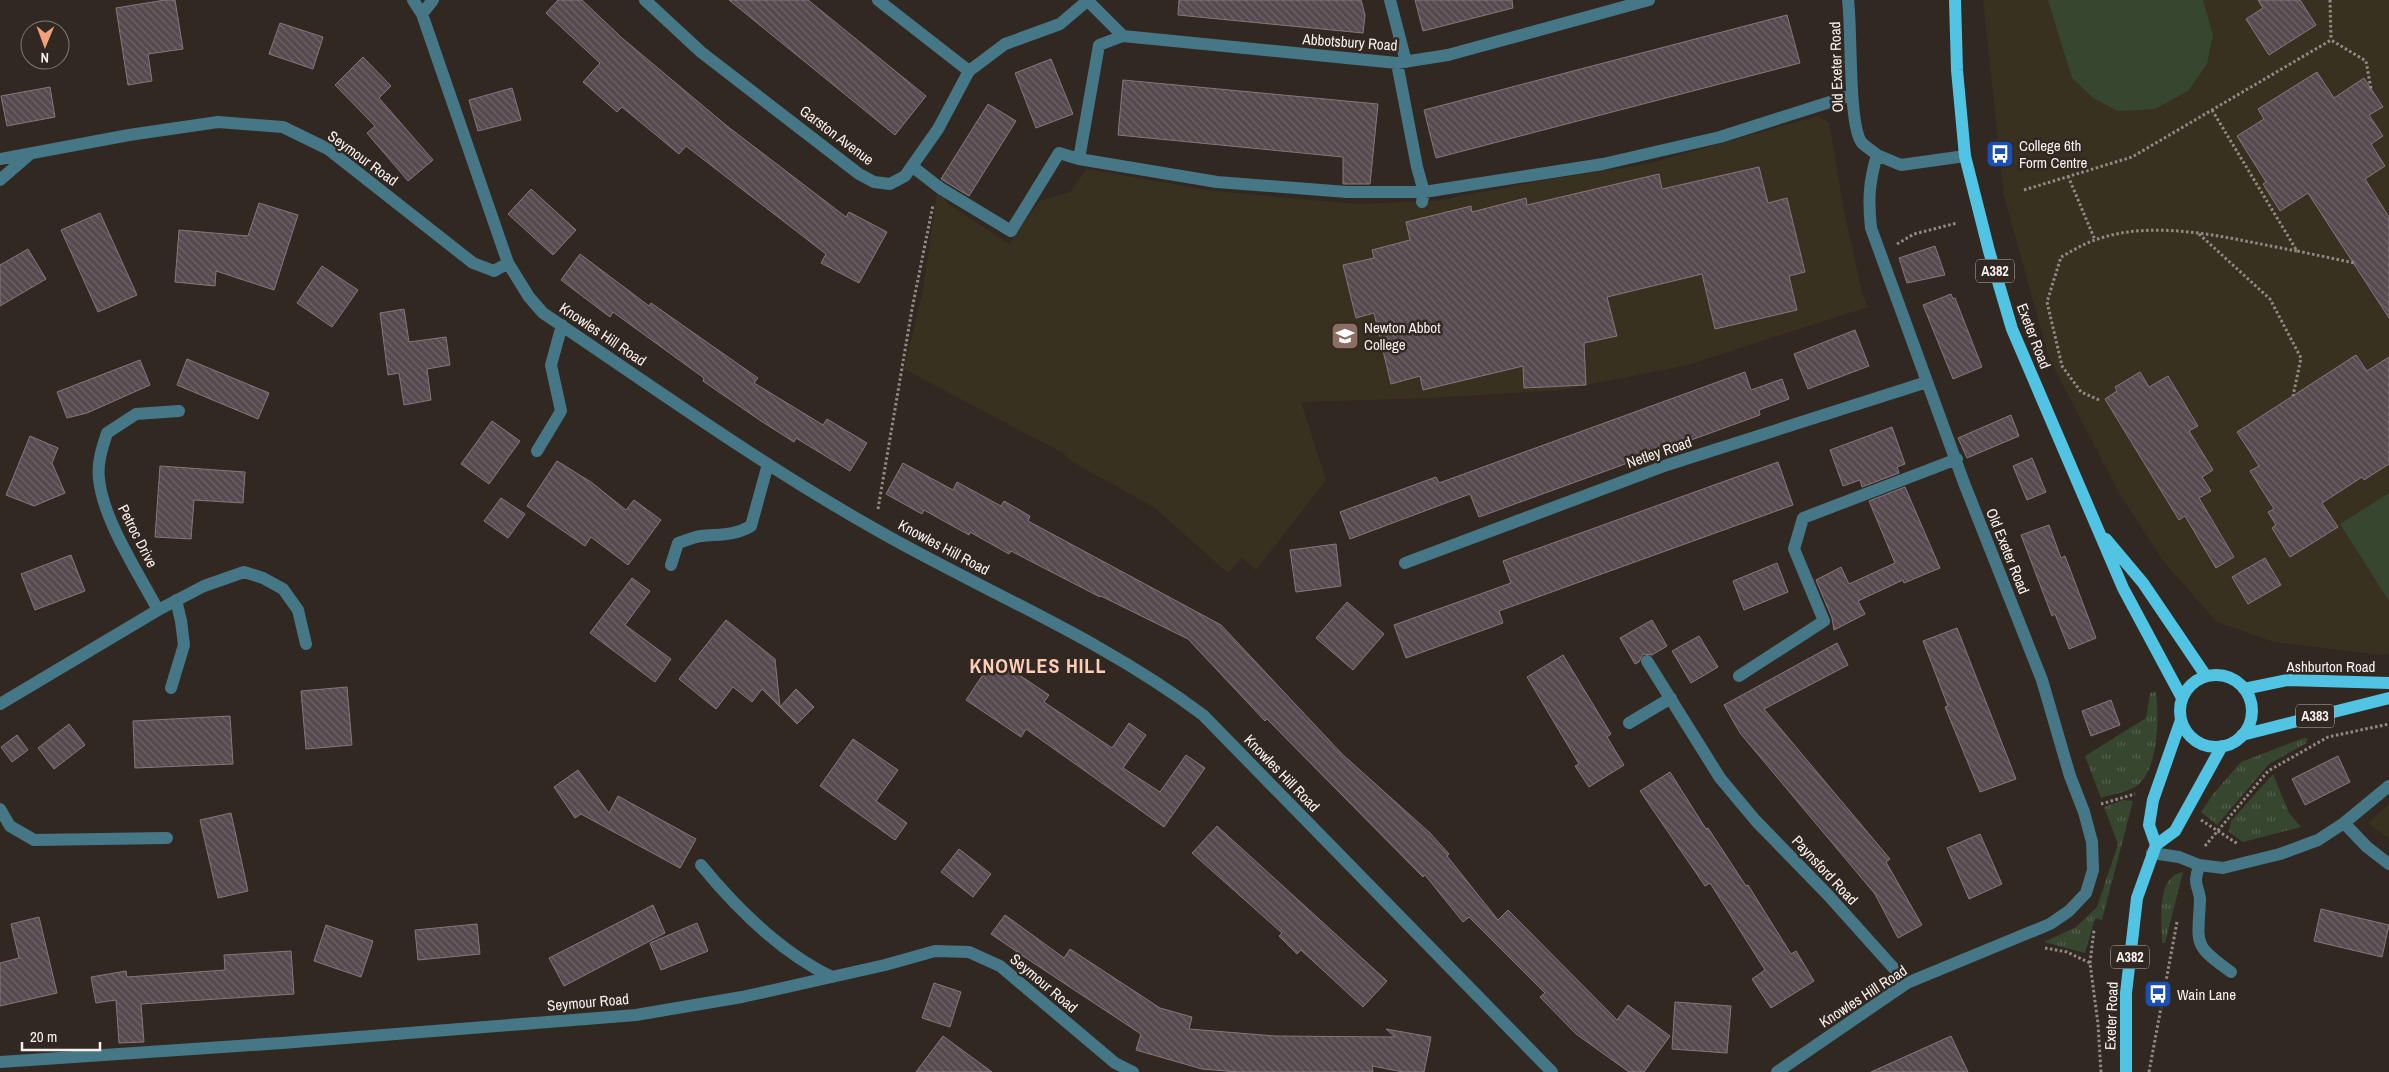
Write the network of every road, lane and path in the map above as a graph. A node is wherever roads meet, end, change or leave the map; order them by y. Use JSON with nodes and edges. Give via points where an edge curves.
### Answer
{"nodes":[{"id":1,"x":413,"y":0,"type":"edge"},
{"id":2,"x":433,"y":0,"type":"edge"},
{"id":3,"x":645,"y":0,"type":"edge"},
{"id":4,"x":878,"y":0,"type":"edge"},
{"id":5,"x":1087,"y":0,"type":"edge"},
{"id":6,"x":1390,"y":0,"type":"edge"},
{"id":7,"x":1649,"y":0,"type":"edge"},
{"id":8,"x":1848,"y":0,"type":"edge"},
{"id":9,"x":1955,"y":0,"type":"edge"},
{"id":10,"x":2330,"y":0,"type":"edge"},
{"id":11,"x":422,"y":14,"type":"junction"},
{"id":12,"x":1124,"y":36,"type":"junction"},
{"id":13,"x":2331,"y":40,"type":"junction"},
{"id":14,"x":1402,"y":62,"type":"junction"},
{"id":15,"x":969,"y":71,"type":"junction"},
{"id":16,"x":2371,"y":89,"type":"dead end"},
{"id":17,"x":1852,"y":95,"type":"junction"},
{"id":18,"x":2212,"y":110,"type":"junction"},
{"id":19,"x":29,"y":155,"type":"junction"},
{"id":20,"x":1877,"y":155,"type":"junction"},
{"id":21,"x":1966,"y":156,"type":"junction"},
{"id":22,"x":0,"y":159,"type":"edge"},
{"id":23,"x":1079,"y":159,"type":"junction"},
{"id":24,"x":913,"y":167,"type":"junction"},
{"id":25,"x":2068,"y":176,"type":"junction"},
{"id":26,"x":0,"y":180,"type":"edge"},
{"id":27,"x":2024,"y":190,"type":"dead end"},
{"id":28,"x":1423,"y":197,"type":"junction"},
{"id":29,"x":929,"y":198,"type":"dead end"},
{"id":30,"x":1957,"y":223,"type":"dead end"},
{"id":31,"x":1914,"y":234,"type":"dead end"},
{"id":32,"x":2199,"y":234,"type":"junction"},
{"id":33,"x":2095,"y":240,"type":"junction"},
{"id":34,"x":2297,"y":251,"type":"junction"},
{"id":35,"x":508,"y":263,"type":"junction"},
{"id":36,"x":2355,"y":264,"type":"dead end"},
{"id":37,"x":562,"y":326,"type":"junction"},
{"id":38,"x":1927,"y":382,"type":"junction"},
{"id":39,"x":2293,"y":396,"type":"dead end"},
{"id":40,"x":2099,"y":400,"type":"dead end"},
{"id":41,"x":179,"y":411,"type":"dead end"},
{"id":42,"x":537,"y":451,"type":"dead end"},
{"id":43,"x":1957,"y":459,"type":"junction"},
{"id":44,"x":768,"y":464,"type":"junction"},
{"id":45,"x":2095,"y":527,"type":"junction"},
{"id":46,"x":875,"y":529,"type":"junction"},
{"id":47,"x":1405,"y":563,"type":"dead end"},
{"id":48,"x":671,"y":565,"type":"dead end"},
{"id":49,"x":176,"y":600,"type":"junction"},
{"id":50,"x":158,"y":610,"type":"junction"},
{"id":51,"x":306,"y":644,"type":"dead end"},
{"id":52,"x":1647,"y":661,"type":"dead end"},
{"id":53,"x":1739,"y":676,"type":"dead end"},
{"id":54,"x":2206,"y":676,"type":"junction"},
{"id":55,"x":2389,"y":683,"type":"edge"},
{"id":56,"x":171,"y":688,"type":"dead end"},
{"id":57,"x":2244,"y":688,"type":"junction"},
{"id":58,"x":1671,"y":698,"type":"junction"},
{"id":59,"x":2182,"y":698,"type":"junction"},
{"id":60,"x":2389,"y":698,"type":"edge"},
{"id":61,"x":0,"y":704,"type":"edge"},
{"id":62,"x":2181,"y":720,"type":"junction"},
{"id":63,"x":1629,"y":723,"type":"dead end"},
{"id":64,"x":2389,"y":724,"type":"edge"},
{"id":65,"x":2242,"y":735,"type":"junction"},
{"id":66,"x":2222,"y":746,"type":"junction"},
{"id":67,"x":2389,"y":786,"type":"edge"},
{"id":68,"x":0,"y":809,"type":"edge"},
{"id":69,"x":2344,"y":823,"type":"junction"},
{"id":70,"x":167,"y":838,"type":"dead end"},
{"id":71,"x":2154,"y":849,"type":"junction"},
{"id":72,"x":2389,"y":864,"type":"edge"},
{"id":73,"x":701,"y":865,"type":"dead end"},
{"id":74,"x":2199,"y":865,"type":"junction"},
{"id":75,"x":2179,"y":914,"type":"dead end"},
{"id":76,"x":2094,"y":930,"type":"dead end"},
{"id":77,"x":2028,"y":935,"type":"junction"},
{"id":78,"x":2090,"y":963,"type":"junction"},
{"id":79,"x":2231,"y":972,"type":"dead end"},
{"id":80,"x":832,"y":977,"type":"junction"},
{"id":81,"x":1906,"y":983,"type":"junction"},
{"id":82,"x":0,"y":1062,"type":"edge"},
{"id":83,"x":1133,"y":1072,"type":"edge"},
{"id":84,"x":1552,"y":1072,"type":"edge"},
{"id":85,"x":1777,"y":1072,"type":"edge"},
{"id":86,"x":2101,"y":1072,"type":"edge"},
{"id":87,"x":2126,"y":1072,"type":"edge"},
{"id":88,"x":2148,"y":1072,"type":"edge"}],
"edges":[{"from":1,"to":11,"type":"street","name":"Knowles Hill Road"},
{"from":2,"to":11,"type":"street"},
{"from":3,"to":24,"type":"street","name":"Garston Avenue","via":[[701,52],[859,174],[874,182],[890,184]]},
{"from":4,"to":15,"type":"street"},
{"from":5,"to":12,"type":"street"},
{"from":5,"to":15,"type":"street","name":"Garston Avenue","via":[[1060,24],[1005,44]]},
{"from":6,"to":14,"type":"street"},
{"from":7,"to":14,"type":"street","name":"Abbotsbury Road","via":[[1510,39]]},
{"from":8,"to":17,"type":"street","name":"Old Exeter Road"},
{"from":9,"to":21,"type":"main road","name":"Exeter Road","number":"A382","via":[[1957,70]]},
{"from":10,"to":13,"type":"path"},
{"from":11,"to":35,"type":"street","name":"Knowles Hill Road"},
{"from":12,"to":14,"type":"street","name":"Abbotsbury Road"},
{"from":12,"to":23,"type":"street","via":[[1099,45]]},
{"from":13,"to":16,"type":"path","via":[[2366,62]]},
{"from":13,"to":18,"type":"path"},
{"from":14,"to":28,"type":"street"},
{"from":15,"to":24,"type":"street","name":"Garston Avenue"},
{"from":17,"to":20,"type":"street","name":"Old Exeter Road","via":[[1852,114],[1861,142]]},
{"from":17,"to":28,"type":"street","via":[[1720,136],[1603,164]]},
{"from":18,"to":25,"type":"path","via":[[2132,157]]},
{"from":18,"to":34,"type":"path"},
{"from":19,"to":22,"type":"street","name":"Seymour Road"},
{"from":19,"to":26,"type":"street","name":"Seymour Road"},
{"from":19,"to":35,"type":"street","name":"Seymour Road","via":[[129,135],[218,122],[283,127],[328,149],[473,263],[494,271]]},
{"from":20,"to":21,"type":"street","name":"Old Exeter Road","via":[[1901,165]]},
{"from":20,"to":38,"type":"street","name":"Old Exeter Road","via":[[1868,199],[1871,228]]},
{"from":21,"to":45,"type":"main road","name":"Exeter Road","number":"A382","via":[[2012,329]]},
{"from":23,"to":24,"type":"street","via":[[1059,153],[1011,231],[940,188]]},
{"from":23,"to":28,"type":"street","via":[[1218,182]]},
{"from":25,"to":27,"type":"path"},
{"from":25,"to":33,"type":"path"},
{"from":29,"to":46,"type":"path","via":[[933,205]]},
{"from":30,"to":31,"type":"path"},
{"from":32,"to":33,"type":"path","via":[[2167,230],[2123,233]]},
{"from":32,"to":34,"type":"path"},
{"from":32,"to":39,"type":"path","via":[[2270,299],[2301,358]]},
{"from":33,"to":40,"type":"path","via":[[2060,257],[2047,302],[2062,366],[2081,392]]},
{"from":34,"to":36,"type":"path"},
{"from":35,"to":37,"type":"street","name":"Knowles Hill Road","via":[[529,297],[543,313]]},
{"from":37,"to":42,"type":"street","via":[[551,365],[561,411]]},
{"from":37,"to":44,"type":"street","name":"Knowles Hill Road"},
{"from":38,"to":43,"type":"street","name":"Old Exeter Road"},
{"from":38,"to":47,"type":"street","name":"Netley Road","via":[[1667,465]]},
{"from":41,"to":50,"type":"street","name":"Petroc Drive","via":[[136,414],[107,433],[100,457],[99,479],[107,513]]},
{"from":43,"to":53,"type":"street","via":[[1803,518],[1794,549],[1824,621]]},
{"from":43,"to":77,"type":"street","name":"Old Exeter Road","via":[[2042,680],[2092,842],[2093,870],[2086,893],[2069,911]]},
{"from":44,"to":46,"type":"street","name":"Knowles Hill Road"},
{"from":44,"to":48,"type":"street","via":[[751,526],[741,532],[700,536],[678,543]]},
{"from":45,"to":54,"type":"main road","name":"Exeter Road","number":"A382","via":[[2143,583]]},
{"from":45,"to":59,"type":"main road","name":"Exeter Road","number":"A382","via":[[2123,588]]},
{"from":46,"to":84,"type":"street","name":"Knowles Hill Road","via":[[1086,639],[1162,684],[1203,715]]},
{"from":49,"to":50,"type":"street"},
{"from":49,"to":51,"type":"street","via":[[244,572],[263,578],[283,589],[298,610]]},
{"from":49,"to":56,"type":"street","via":[[184,645]]},
{"from":50,"to":61,"type":"street"},
{"from":52,"to":58,"type":"street","name":"Paynsford Road"},
{"from":54,"to":57,"type":"main road","via":[[2227,676]]},
{"from":54,"to":59,"type":"main road","via":[[2187,688]]},
{"from":55,"to":57,"type":"main road","name":"Ashburton Road","via":[[2288,680]]},
{"from":57,"to":65,"type":"main road","via":[[2251,707],[2249,722]]},
{"from":58,"to":63,"type":"street"},
{"from":58,"to":81,"type":"street","name":"Paynsford Road","via":[[1720,778]]},
{"from":59,"to":62,"type":"main road"},
{"from":60,"to":65,"type":"main road","number":"A383"},
{"from":62,"to":66,"type":"main road","via":[[2192,738],[2201,743]]},
{"from":62,"to":71,"type":"main road","via":[[2153,800],[2149,825]]},
{"from":64,"to":74,"type":"path","via":[[2328,737],[2268,771],[2202,850]]},
{"from":65,"to":66,"type":"main road"},
{"from":66,"to":71,"type":"main road","via":[[2175,831]]},
{"from":67,"to":69,"type":"street"},
{"from":68,"to":70,"type":"street","via":[[10,826],[34,840]]},
{"from":69,"to":72,"type":"street"},
{"from":69,"to":74,"type":"street","via":[[2318,840],[2280,854],[2223,868]]},
{"from":71,"to":74,"type":"street"},
{"from":71,"to":87,"type":"main road","name":"Exeter Road","number":"A382","via":[[2137,898],[2126,993]]},
{"from":73,"to":80,"type":"street","via":[[729,900],[794,956]]},
{"from":74,"to":79,"type":"street","via":[[2196,880],[2200,897],[2199,942],[2207,955]]},
{"from":75,"to":88,"type":"path"},
{"from":76,"to":78,"type":"path"},
{"from":77,"to":78,"type":"path","via":[[2039,947],[2067,952]]},
{"from":77,"to":81,"type":"street","name":"Knowles Hill Road"},
{"from":78,"to":86,"type":"path"},
{"from":80,"to":82,"type":"street","name":"Seymour Road","via":[[742,997],[636,1015]]},
{"from":80,"to":83,"type":"street","name":"Seymour Road","via":[[936,951],[969,952],[1000,966],[1115,1063]]},
{"from":81,"to":85,"type":"street","name":"Knowles Hill Road"}]}
